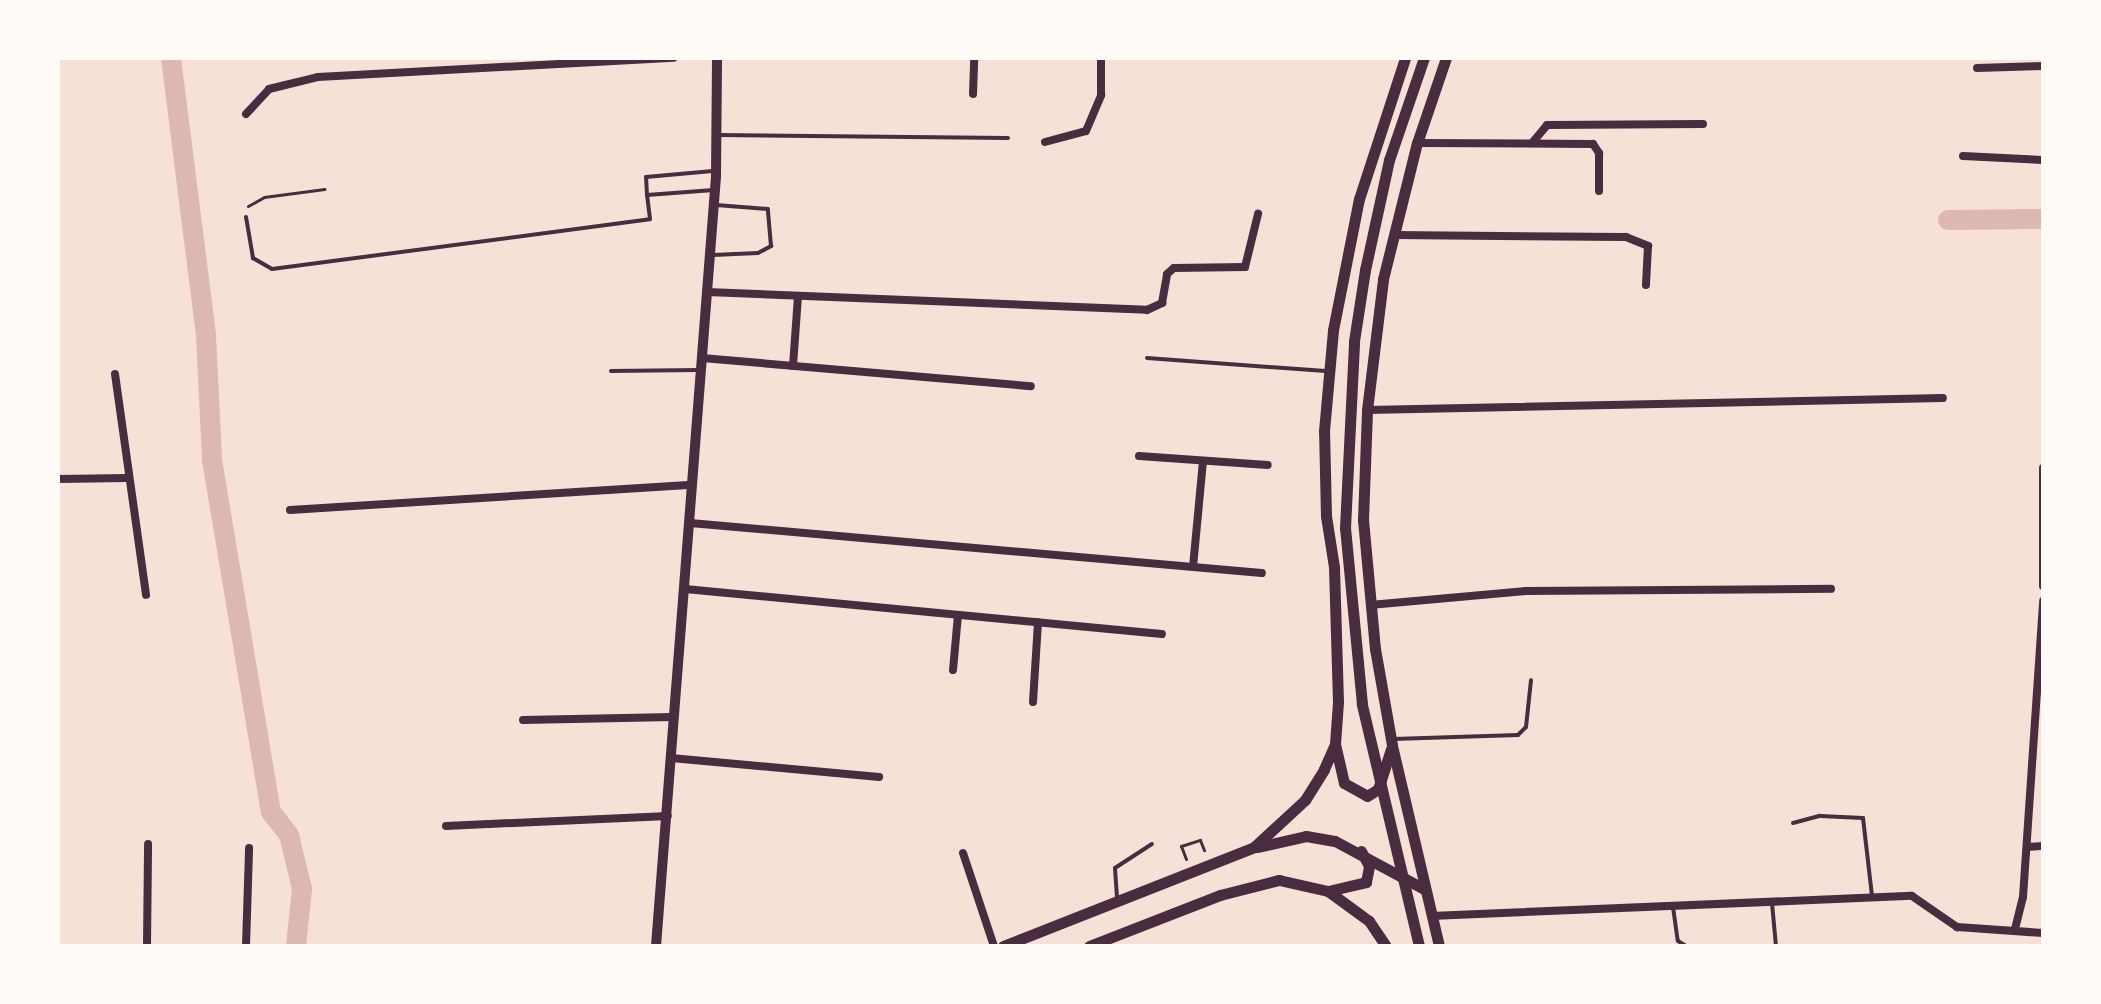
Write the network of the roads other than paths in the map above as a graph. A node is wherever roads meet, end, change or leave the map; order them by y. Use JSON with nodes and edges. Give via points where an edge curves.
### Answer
{"nodes":[{"id":1,"x":673,"y":58,"type":"edge"},
{"id":2,"x":717,"y":58,"type":"edge"},
{"id":3,"x":974,"y":58,"type":"edge"},
{"id":4,"x":1101,"y":58,"type":"edge"},
{"id":5,"x":1405,"y":58,"type":"edge"},
{"id":6,"x":1424,"y":58,"type":"edge"},
{"id":7,"x":1446,"y":58,"type":"edge"},
{"id":8,"x":2043,"y":66,"type":"edge"},
{"id":9,"x":1977,"y":68,"type":"dead end"},
{"id":10,"x":973,"y":94,"type":"dead end"},
{"id":11,"x":246,"y":114,"type":"dead end"},
{"id":12,"x":1703,"y":124,"type":"dead end"},
{"id":13,"x":717,"y":134,"type":"junction"},
{"id":14,"x":1008,"y":138,"type":"dead end"},
{"id":15,"x":1045,"y":142,"type":"dead end"},
{"id":16,"x":1417,"y":143,"type":"junction"},
{"id":17,"x":1532,"y":143,"type":"junction"},
{"id":18,"x":1963,"y":156,"type":"dead end"},
{"id":19,"x":2043,"y":160,"type":"edge"},
{"id":20,"x":716,"y":171,"type":"junction"},
{"id":21,"x":714,"y":190,"type":"junction"},
{"id":22,"x":1599,"y":191,"type":"dead end"},
{"id":23,"x":647,"y":195,"type":"junction"},
{"id":24,"x":713,"y":205,"type":"junction"},
{"id":25,"x":1258,"y":214,"type":"dead end"},
{"id":26,"x":246,"y":217,"type":"road end"},
{"id":27,"x":1394,"y":235,"type":"junction"},
{"id":28,"x":710,"y":255,"type":"junction"},
{"id":29,"x":1646,"y":285,"type":"dead end"},
{"id":30,"x":707,"y":292,"type":"junction"},
{"id":31,"x":798,"y":296,"type":"junction"},
{"id":32,"x":1147,"y":358,"type":"dead end"},
{"id":33,"x":701,"y":364,"type":"junction"},
{"id":34,"x":793,"y":366,"type":"junction"},
{"id":35,"x":611,"y":371,"type":"dead end"},
{"id":36,"x":1329,"y":371,"type":"junction"},
{"id":37,"x":115,"y":374,"type":"dead end"},
{"id":38,"x":1031,"y":386,"type":"dead end"},
{"id":39,"x":1943,"y":398,"type":"dead end"},
{"id":40,"x":1367,"y":410,"type":"junction"},
{"id":41,"x":1139,"y":456,"type":"dead end"},
{"id":42,"x":1203,"y":461,"type":"junction"},
{"id":43,"x":1268,"y":465,"type":"dead end"},
{"id":44,"x":2043,"y":468,"type":"edge"},
{"id":45,"x":127,"y":478,"type":"junction"},
{"id":46,"x":58,"y":479,"type":"edge"},
{"id":47,"x":692,"y":485,"type":"junction"},
{"id":48,"x":290,"y":510,"type":"dead end"},
{"id":49,"x":690,"y":523,"type":"junction"},
{"id":50,"x":1193,"y":567,"type":"junction"},
{"id":51,"x":1262,"y":573,"type":"dead end"},
{"id":52,"x":2043,"y":586,"type":"edge"},
{"id":53,"x":685,"y":589,"type":"junction"},
{"id":54,"x":1831,"y":589,"type":"dead end"},
{"id":55,"x":146,"y":595,"type":"dead end"},
{"id":56,"x":2043,"y":601,"type":"edge"},
{"id":57,"x":1370,"y":605,"type":"junction"},
{"id":58,"x":958,"y":615,"type":"junction"},
{"id":59,"x":1038,"y":622,"type":"junction"},
{"id":60,"x":1162,"y":634,"type":"dead end"},
{"id":61,"x":953,"y":670,"type":"dead end"},
{"id":62,"x":1531,"y":680,"type":"dead end"},
{"id":63,"x":1033,"y":702,"type":"dead end"},
{"id":64,"x":673,"y":717,"type":"junction"},
{"id":65,"x":523,"y":720,"type":"dead end"},
{"id":66,"x":1392,"y":742,"type":"junction"},
{"id":67,"x":1335,"y":744,"type":"junction"},
{"id":68,"x":671,"y":758,"type":"junction"},
{"id":69,"x":879,"y":777,"type":"dead end"},
{"id":70,"x":668,"y":816,"type":"junction"},
{"id":71,"x":1793,"y":823,"type":"dead end"},
{"id":72,"x":446,"y":826,"type":"dead end"},
{"id":73,"x":148,"y":844,"type":"dead end"},
{"id":74,"x":1152,"y":844,"type":"dead end"},
{"id":75,"x":2043,"y":846,"type":"edge"},
{"id":76,"x":1254,"y":847,"type":"junction"},
{"id":77,"x":2027,"y":847,"type":"junction"},
{"id":78,"x":249,"y":848,"type":"dead end"},
{"id":79,"x":1361,"y":850,"type":"junction"},
{"id":80,"x":963,"y":853,"type":"dead end"},
{"id":81,"x":1424,"y":889,"type":"junction"},
{"id":82,"x":1328,"y":891,"type":"junction"},
{"id":83,"x":1872,"y":896,"type":"junction"},
{"id":84,"x":1117,"y":903,"type":"junction"},
{"id":85,"x":1772,"y":903,"type":"junction"},
{"id":86,"x":1673,"y":907,"type":"junction"},
{"id":87,"x":1431,"y":916,"type":"junction"},
{"id":88,"x":2015,"y":929,"type":"junction"},
{"id":89,"x":2043,"y":933,"type":"edge"},
{"id":90,"x":147,"y":946,"type":"edge"},
{"id":91,"x":246,"y":946,"type":"edge"},
{"id":92,"x":656,"y":946,"type":"edge"},
{"id":93,"x":994,"y":946,"type":"edge"},
{"id":94,"x":1003,"y":946,"type":"edge"},
{"id":95,"x":1089,"y":946,"type":"edge"},
{"id":96,"x":1386,"y":946,"type":"edge"},
{"id":97,"x":1419,"y":946,"type":"edge"},
{"id":98,"x":1439,"y":946,"type":"edge"},
{"id":99,"x":1686,"y":946,"type":"edge"},
{"id":100,"x":1776,"y":946,"type":"edge"}],
"edges":[{"from":1,"to":11,"type":"street","via":[[318,77],[269,89]]},
{"from":2,"to":13,"type":"street"},
{"from":3,"to":10,"type":"street"},
{"from":4,"to":15,"type":"street","via":[[1101,95],[1086,131]]},
{"from":5,"to":36,"type":"main road","via":[[1359,199]]},
{"from":6,"to":97,"type":"main road","via":[[1389,160],[1365,270],[1354,341],[1345,528],[1362,704]]},
{"from":7,"to":16,"type":"main road"},
{"from":8,"to":9,"type":"street"},
{"from":12,"to":17,"type":"street","via":[[1547,125]]},
{"from":13,"to":14,"type":"lane"},
{"from":13,"to":20,"type":"street"},
{"from":16,"to":17,"type":"street"},
{"from":16,"to":27,"type":"main road"},
{"from":17,"to":22,"type":"street","via":[[1598,146]]},
{"from":18,"to":19,"type":"street"},
{"from":20,"to":21,"type":"street"},
{"from":20,"to":23,"type":"lane","via":[[646,177]]},
{"from":21,"to":23,"type":"lane"},
{"from":21,"to":24,"type":"street"},
{"from":23,"to":26,"type":"lane","via":[[650,219],[272,269],[253,258]]},
{"from":24,"to":28,"type":"street"},
{"from":24,"to":28,"type":"lane","via":[[768,209],[771,246],[758,253]]},
{"from":25,"to":31,"type":"street","via":[[1245,267],[1174,268],[1167,274],[1165,298],[1153,309]]},
{"from":27,"to":29,"type":"street","via":[[1626,237],[1648,246]]},
{"from":27,"to":40,"type":"main road"},
{"from":28,"to":30,"type":"street"},
{"from":30,"to":31,"type":"street"},
{"from":30,"to":33,"type":"street"},
{"from":31,"to":34,"type":"street"},
{"from":32,"to":36,"type":"lane"},
{"from":33,"to":34,"type":"street"},
{"from":33,"to":35,"type":"lane"},
{"from":33,"to":47,"type":"street"},
{"from":34,"to":38,"type":"street"},
{"from":36,"to":67,"type":"main road","via":[[1326,516],[1334,567]]},
{"from":37,"to":45,"type":"street"},
{"from":39,"to":40,"type":"street"},
{"from":40,"to":57,"type":"main road","via":[[1363,520]]},
{"from":41,"to":42,"type":"street"},
{"from":42,"to":43,"type":"street"},
{"from":42,"to":50,"type":"street"},
{"from":44,"to":52,"type":"street"},
{"from":45,"to":46,"type":"street"},
{"from":45,"to":55,"type":"street"},
{"from":47,"to":48,"type":"street"},
{"from":47,"to":49,"type":"street"},
{"from":49,"to":50,"type":"street"},
{"from":49,"to":53,"type":"street"},
{"from":50,"to":51,"type":"street"},
{"from":53,"to":58,"type":"street"},
{"from":53,"to":64,"type":"street"},
{"from":54,"to":57,"type":"street","via":[[1513,592]]},
{"from":56,"to":77,"type":"street"},
{"from":57,"to":66,"type":"main road"},
{"from":58,"to":59,"type":"street"},
{"from":58,"to":61,"type":"street"},
{"from":59,"to":60,"type":"street"},
{"from":59,"to":63,"type":"street"},
{"from":62,"to":66,"type":"lane","via":[[1526,727],[1518,735]]},
{"from":64,"to":65,"type":"street"},
{"from":64,"to":68,"type":"street"},
{"from":66,"to":67,"type":"main road","via":[[1378,789],[1367,796],[1344,783]]},
{"from":66,"to":81,"type":"main road"},
{"from":67,"to":76,"type":"main road","via":[[1305,800]]},
{"from":68,"to":69,"type":"street"},
{"from":68,"to":70,"type":"street"},
{"from":70,"to":72,"type":"street"},
{"from":70,"to":92,"type":"street"},
{"from":71,"to":83,"type":"lane","via":[[1820,816],[1863,818]]},
{"from":73,"to":90,"type":"street"},
{"from":74,"to":84,"type":"lane","via":[[1115,868]]},
{"from":75,"to":77,"type":"street"},
{"from":76,"to":79,"type":"main road","via":[[1306,836]]},
{"from":76,"to":84,"type":"main road"},
{"from":77,"to":88,"type":"street"},
{"from":78,"to":91,"type":"street"},
{"from":79,"to":81,"type":"main road"},
{"from":79,"to":82,"type":"main road","via":[[1369,866],[1366,882]]},
{"from":80,"to":93,"type":"street"},
{"from":81,"to":87,"type":"main road"},
{"from":82,"to":95,"type":"main road","via":[[1279,880],[1251,884]]},
{"from":82,"to":96,"type":"main road","via":[[1369,921]]},
{"from":83,"to":85,"type":"street"},
{"from":83,"to":88,"type":"street","via":[[1924,900],[1965,929]]},
{"from":84,"to":94,"type":"main road"},
{"from":85,"to":86,"type":"street"},
{"from":85,"to":100,"type":"lane"},
{"from":86,"to":87,"type":"street"},
{"from":86,"to":99,"type":"lane","via":[[1678,941]]},
{"from":87,"to":98,"type":"main road"},
{"from":88,"to":89,"type":"street"}]}
